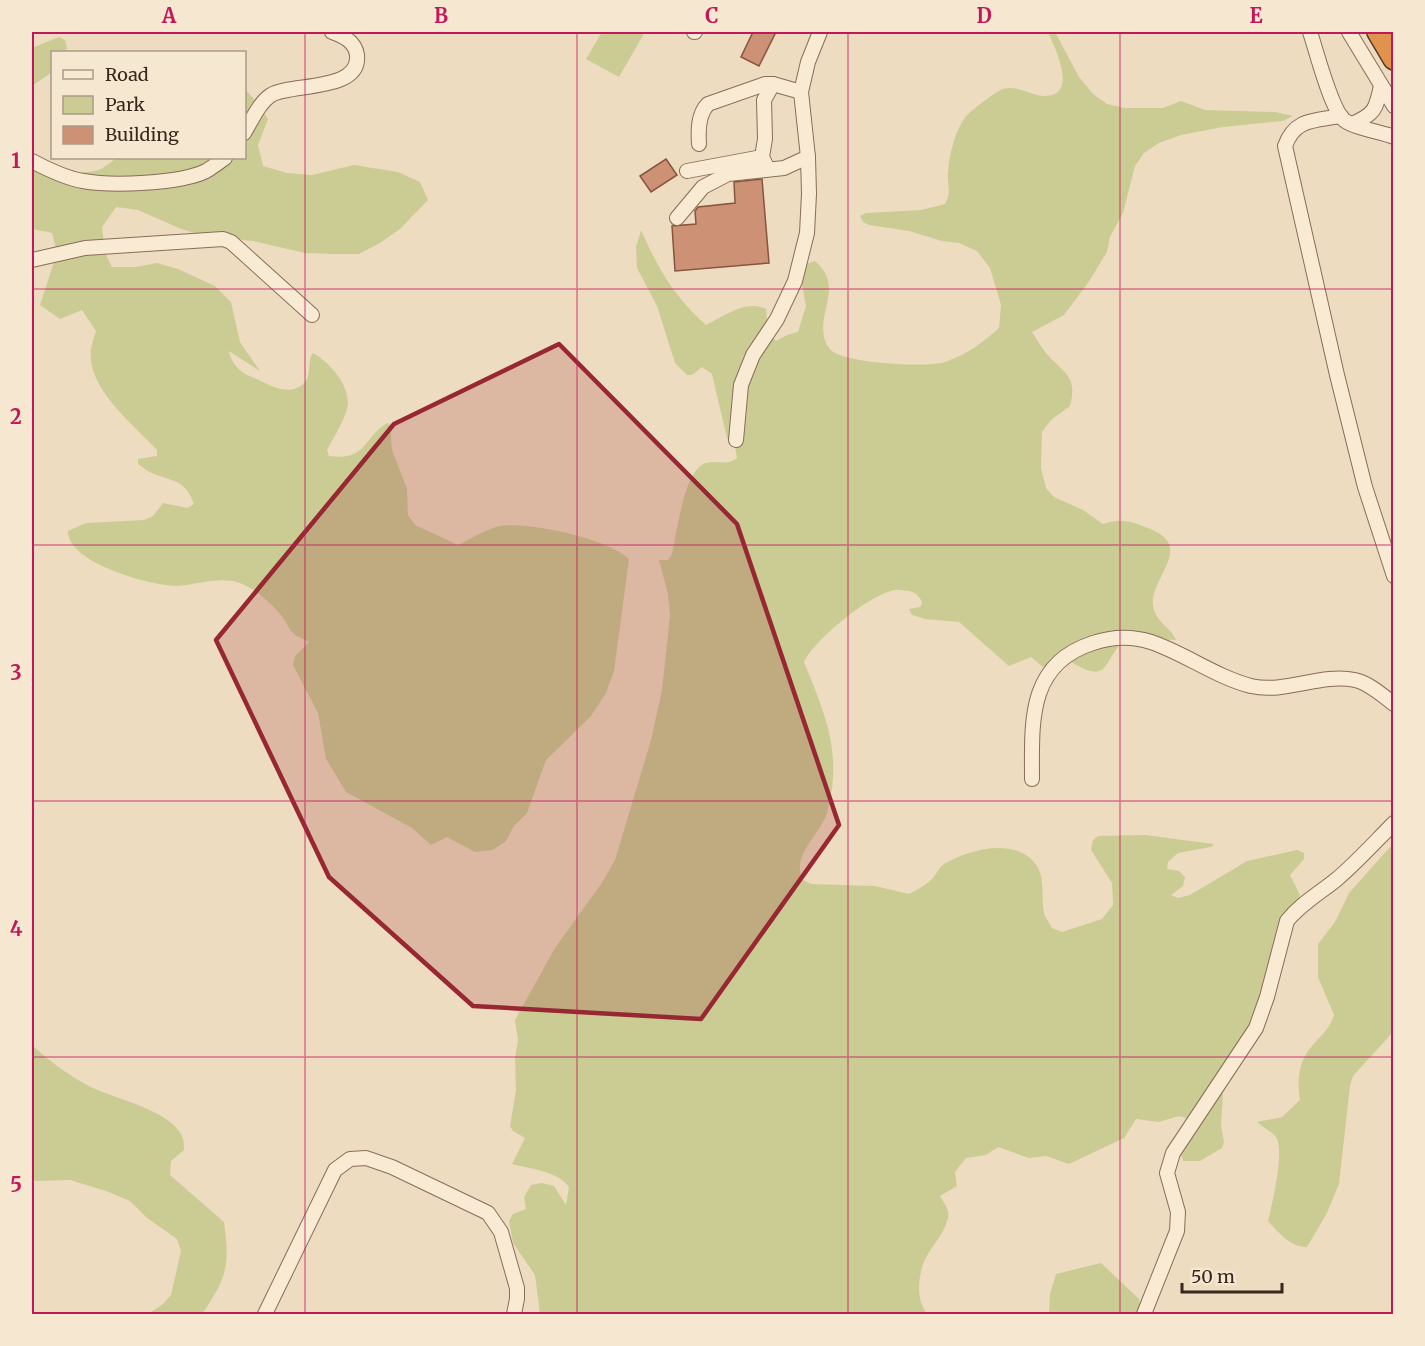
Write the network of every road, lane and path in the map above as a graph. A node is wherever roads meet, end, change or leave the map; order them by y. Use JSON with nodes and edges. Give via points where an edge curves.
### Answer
{"nodes":[{"id":1,"x":332,"y":32,"type":"edge"},
{"id":2,"x":820,"y":32,"type":"edge"},
{"id":3,"x":1310,"y":32,"type":"edge"},
{"id":4,"x":1349,"y":32,"type":"edge"},
{"id":5,"x":1378,"y":32,"type":"edge"},
{"id":6,"x":1394,"y":59,"type":"edge"},
{"id":7,"x":773,"y":84,"type":"junction"},
{"id":8,"x":1381,"y":86,"type":"junction"},
{"id":9,"x":801,"y":92,"type":"junction"},
{"id":10,"x":1394,"y":106,"type":"edge"},
{"id":11,"x":1346,"y":120,"type":"junction"},
{"id":12,"x":246,"y":130,"type":"edge"},
{"id":13,"x":1394,"y":137,"type":"edge"},
{"id":14,"x":699,"y":144,"type":"dead end"},
{"id":15,"x":808,"y":157,"type":"junction"},
{"id":16,"x":224,"y":159,"type":"edge"},
{"id":17,"x":32,"y":160,"type":"edge"},
{"id":18,"x":765,"y":163,"type":"junction"},
{"id":19,"x":687,"y":171,"type":"dead end"},
{"id":20,"x":678,"y":218,"type":"dead end"},
{"id":21,"x":32,"y":260,"type":"edge"},
{"id":22,"x":312,"y":315,"type":"dead end"},
{"id":23,"x":736,"y":440,"type":"dead end"},
{"id":24,"x":1394,"y":576,"type":"edge"},
{"id":25,"x":1394,"y":704,"type":"edge"},
{"id":26,"x":1032,"y":780,"type":"dead end"},
{"id":27,"x":1394,"y":823,"type":"edge"},
{"id":28,"x":265,"y":1314,"type":"edge"},
{"id":29,"x":514,"y":1314,"type":"edge"},
{"id":30,"x":1144,"y":1314,"type":"edge"}],
"edges":[{"from":1,"to":12,"type":"street","via":[[347,37],[354,46],[356,65],[350,74],[340,81],[279,91],[268,97]]},
{"from":2,"to":9,"type":"street"},
{"from":3,"to":11,"type":"street","via":[[1323,76]]},
{"from":4,"to":8,"type":"street"},
{"from":5,"to":6,"type":"highway"},
{"from":7,"to":9,"type":"street"},
{"from":7,"to":14,"type":"street","via":[[708,104],[701,117]]},
{"from":7,"to":18,"type":"street","via":[[764,100]]},
{"from":8,"to":10,"type":"street"},
{"from":8,"to":11,"type":"street","via":[[1376,108],[1370,114]]},
{"from":9,"to":15,"type":"street"},
{"from":11,"to":13,"type":"street"},
{"from":11,"to":24,"type":"street","via":[[1303,123],[1294,129],[1285,146],[1365,487]]},
{"from":15,"to":18,"type":"street","via":[[784,168]]},
{"from":15,"to":23,"type":"street","via":[[807,232],[797,271],[777,319],[753,355],[741,385]]},
{"from":16,"to":17,"type":"street","via":[[205,172],[170,180],[108,184],[81,181]]},
{"from":18,"to":19,"type":"street"},
{"from":18,"to":20,"type":"street","via":[[728,174],[703,187]]},
{"from":21,"to":22,"type":"street","via":[[85,248],[223,239]]},
{"from":25,"to":26,"type":"street","via":[[1356,680],[1326,679],[1280,688],[1251,686],[1151,642],[1128,637],[1101,640],[1079,647],[1045,676],[1032,720]]},
{"from":27,"to":30,"type":"street","via":[[1357,861],[1295,911],[1285,927],[1256,1028],[1173,1153],[1167,1173],[1178,1212],[1177,1231]]},
{"from":28,"to":29,"type":"street","via":[[335,1170],[342,1163],[366,1158],[488,1213],[501,1232],[517,1288]]}]}
